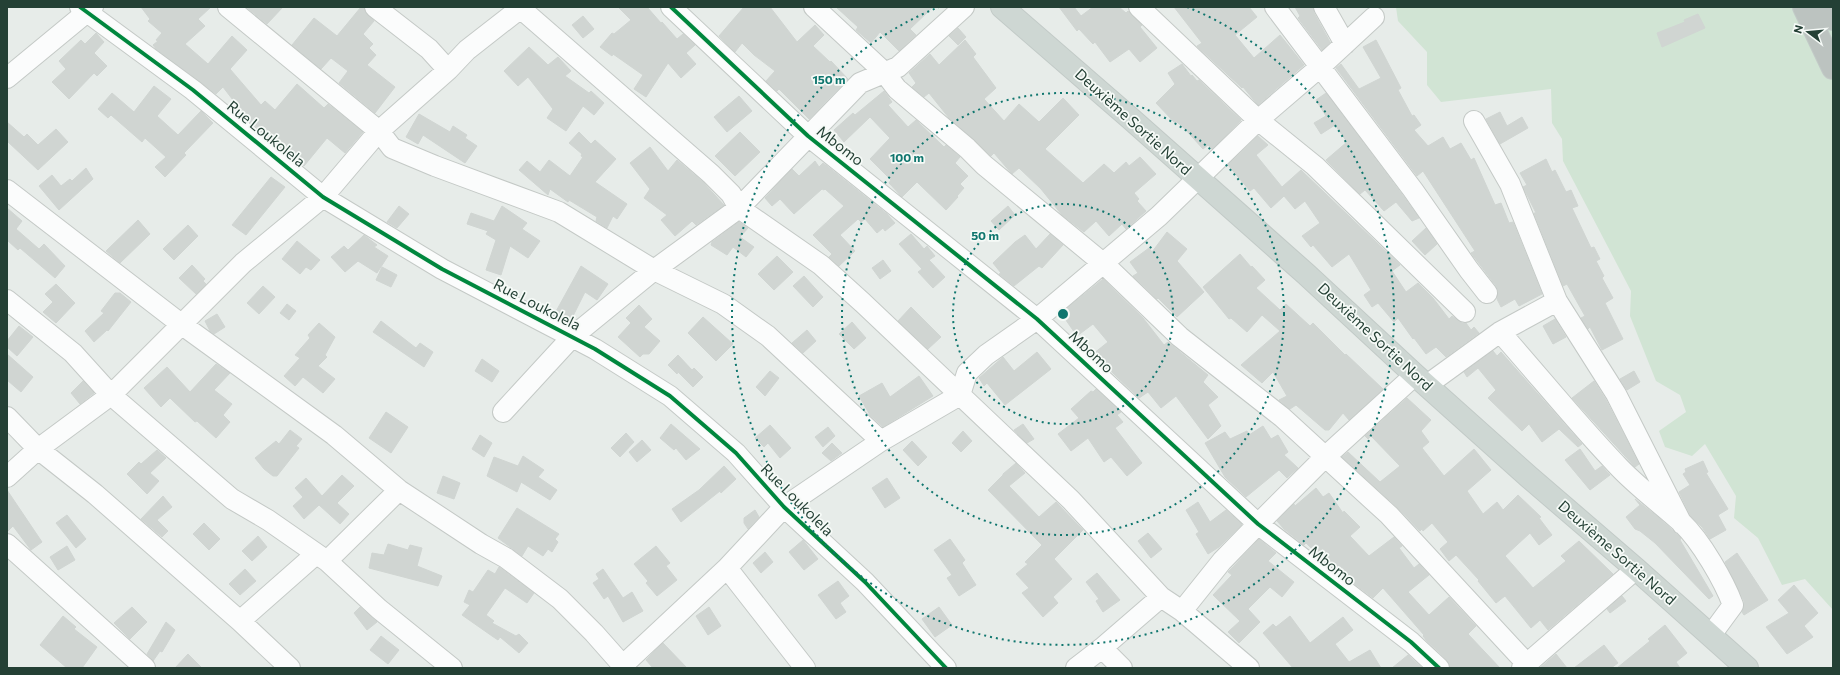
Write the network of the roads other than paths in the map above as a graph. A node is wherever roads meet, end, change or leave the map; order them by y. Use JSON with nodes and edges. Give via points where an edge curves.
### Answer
{"nodes":[{"id":1,"x":228,"y":7,"type":"edge"},
{"id":2,"x":375,"y":7,"type":"edge"},
{"id":3,"x":520,"y":7,"type":"edge"},
{"id":4,"x":671,"y":7,"type":"edge"},
{"id":5,"x":814,"y":7,"type":"edge"},
{"id":6,"x":964,"y":7,"type":"edge"},
{"id":7,"x":1002,"y":7,"type":"edge"},
{"id":8,"x":1139,"y":7,"type":"edge"},
{"id":9,"x":1275,"y":7,"type":"edge"},
{"id":10,"x":1324,"y":7,"type":"edge"},
{"id":11,"x":1804,"y":7,"type":"edge"},
{"id":12,"x":1828,"y":7,"type":"edge"},
{"id":13,"x":86,"y":9,"type":"edge"},
{"id":14,"x":1374,"y":17,"type":"dead end"},
{"id":15,"x":1833,"y":19,"type":"edge"},
{"id":16,"x":1345,"y":44,"type":"junction"},
{"id":17,"x":1320,"y":67,"type":"junction"},
{"id":18,"x":1833,"y":68,"type":"edge"},
{"id":19,"x":448,"y":70,"type":"junction"},
{"id":20,"x":884,"y":72,"type":"junction"},
{"id":21,"x":8,"y":76,"type":"edge"},
{"id":22,"x":1258,"y":120,"type":"junction"},
{"id":23,"x":1474,"y":121,"type":"dead end"},
{"id":24,"x":379,"y":131,"type":"junction"},
{"id":25,"x":808,"y":136,"type":"junction"},
{"id":26,"x":1198,"y":179,"type":"junction"},
{"id":27,"x":7,"y":190,"type":"edge"},
{"id":28,"x":323,"y":196,"type":"junction"},
{"id":29,"x":739,"y":208,"type":"junction"},
{"id":30,"x":1104,"y":264,"type":"junction"},
{"id":31,"x":654,"y":270,"type":"junction"},
{"id":32,"x":1487,"y":293,"type":"dead end"},
{"id":33,"x":7,"y":300,"type":"edge"},
{"id":34,"x":1557,"y":301,"type":"junction"},
{"id":35,"x":1465,"y":312,"type":"dead end"},
{"id":36,"x":1037,"y":319,"type":"junction"},
{"id":37,"x":181,"y":324,"type":"junction"},
{"id":38,"x":1500,"y":332,"type":"junction"},
{"id":39,"x":572,"y":337,"type":"junction"},
{"id":40,"x":1421,"y":380,"type":"junction"},
{"id":41,"x":111,"y":395,"type":"junction"},
{"id":42,"x":960,"y":395,"type":"junction"},
{"id":43,"x":503,"y":412,"type":"dead end"},
{"id":44,"x":7,"y":417,"type":"edge"},
{"id":45,"x":881,"y":441,"type":"junction"},
{"id":46,"x":38,"y":449,"type":"junction"},
{"id":47,"x":1325,"y":457,"type":"junction"},
{"id":48,"x":7,"y":477,"type":"edge"},
{"id":49,"x":399,"y":490,"type":"junction"},
{"id":50,"x":784,"y":507,"type":"junction"},
{"id":51,"x":1258,"y":524,"type":"junction"},
{"id":52,"x":1682,"y":524,"type":"junction"},
{"id":53,"x":7,"y":544,"type":"edge"},
{"id":54,"x":321,"y":557,"type":"junction"},
{"id":55,"x":727,"y":568,"type":"junction"},
{"id":56,"x":1636,"y":569,"type":"junction"},
{"id":57,"x":1161,"y":597,"type":"junction"},
{"id":58,"x":1182,"y":611,"type":"junction"},
{"id":59,"x":240,"y":621,"type":"junction"},
{"id":60,"x":1710,"y":635,"type":"junction"},
{"id":61,"x":1102,"y":648,"type":"junction"},
{"id":62,"x":1525,"y":666,"type":"edge"},
{"id":63,"x":622,"y":667,"type":"edge"},
{"id":64,"x":145,"y":668,"type":"edge"},
{"id":65,"x":290,"y":668,"type":"edge"},
{"id":66,"x":452,"y":668,"type":"edge"},
{"id":67,"x":805,"y":668,"type":"edge"},
{"id":68,"x":946,"y":668,"type":"edge"},
{"id":69,"x":1076,"y":668,"type":"edge"},
{"id":70,"x":1122,"y":668,"type":"edge"},
{"id":71,"x":1249,"y":668,"type":"edge"},
{"id":72,"x":1439,"y":668,"type":"edge"},
{"id":73,"x":1747,"y":668,"type":"edge"}],
"edges":[{"from":1,"to":24,"type":"street"},
{"from":2,"to":19,"type":"street","via":[[429,49]]},
{"from":3,"to":19,"type":"street","via":[[467,50]]},
{"from":3,"to":29,"type":"street","via":[[711,174],[731,194]]},
{"from":4,"to":25,"type":"street","name":"Mbomo"},
{"from":5,"to":20,"type":"street"},
{"from":6,"to":20,"type":"street","via":[[898,67]]},
{"from":7,"to":26,"type":"main road","name":"Deuxième Sortie Nord"},
{"from":8,"to":22,"type":"street"},
{"from":9,"to":17,"type":"street"},
{"from":10,"to":16,"type":"street"},
{"from":11,"to":18,"type":"highway"},
{"from":12,"to":15,"type":"highway"},
{"from":13,"to":21,"type":"street"},
{"from":13,"to":28,"type":"street","name":"Rue Loukolela","via":[[194,90]]},
{"from":14,"to":16,"type":"street"},
{"from":16,"to":17,"type":"street"},
{"from":17,"to":22,"type":"street"},
{"from":17,"to":32,"type":"street"},
{"from":19,"to":24,"type":"street"},
{"from":20,"to":25,"type":"street","via":[[860,83]]},
{"from":20,"to":30,"type":"street","via":[[897,89],[984,165]]},
{"from":22,"to":26,"type":"street"},
{"from":22,"to":35,"type":"street","via":[[1315,166]]},
{"from":23,"to":34,"type":"street","via":[[1510,184]]},
{"from":24,"to":28,"type":"street"},
{"from":24,"to":31,"type":"street","via":[[392,148],[559,212]]},
{"from":25,"to":29,"type":"street"},
{"from":25,"to":36,"type":"street","name":"Mbomo"},
{"from":26,"to":30,"type":"street"},
{"from":26,"to":40,"type":"main road","name":"Deuxième Sortie Nord"},
{"from":27,"to":37,"type":"street"},
{"from":28,"to":37,"type":"street","via":[[243,263]]},
{"from":28,"to":39,"type":"street","name":"Rue Loukolela","via":[[442,269]]},
{"from":29,"to":31,"type":"street"},
{"from":29,"to":42,"type":"street","via":[[821,265]]},
{"from":30,"to":36,"type":"street"},
{"from":30,"to":47,"type":"street","via":[[1180,337],[1282,417]]},
{"from":31,"to":39,"type":"street"},
{"from":31,"to":45,"type":"street","via":[[723,304],[768,336]]},
{"from":33,"to":41,"type":"street","via":[[73,353]]},
{"from":34,"to":38,"type":"street"},
{"from":34,"to":52,"type":"street","via":[[1616,394]]},
{"from":36,"to":42,"type":"street","via":[[986,355],[966,373]]},
{"from":36,"to":51,"type":"street","name":"Mbomo"},
{"from":37,"to":41,"type":"street"},
{"from":37,"to":49,"type":"street","via":[[334,434]]},
{"from":38,"to":40,"type":"street"},
{"from":38,"to":52,"type":"street","via":[[1616,465]]},
{"from":39,"to":43,"type":"street"},
{"from":39,"to":50,"type":"street","name":"Rue Loukolela","via":[[596,349],[670,396],[736,453]]},
{"from":40,"to":47,"type":"street"},
{"from":40,"to":56,"type":"main road","name":"Deuxième Sortie Nord"},
{"from":41,"to":46,"type":"street"},
{"from":41,"to":54,"type":"street","via":[[232,498]]},
{"from":42,"to":45,"type":"street"},
{"from":42,"to":57,"type":"street","via":[[1071,500]]},
{"from":44,"to":46,"type":"street"},
{"from":45,"to":50,"type":"street"},
{"from":46,"to":48,"type":"street"},
{"from":46,"to":59,"type":"street","via":[[95,494]]},
{"from":47,"to":51,"type":"street"},
{"from":47,"to":62,"type":"street","via":[[1389,515]]},
{"from":49,"to":54,"type":"street"},
{"from":49,"to":63,"type":"street","via":[[506,558],[560,600],[594,633]]},
{"from":50,"to":55,"type":"street"},
{"from":50,"to":68,"type":"street","name":"Rue Loukolela","via":[[865,582]]},
{"from":51,"to":58,"type":"street","via":[[1222,561]]},
{"from":51,"to":72,"type":"street","name":"Mbomo","via":[[1411,642]]},
{"from":52,"to":60,"type":"street","via":[[1726,588],[1733,605]]},
{"from":53,"to":64,"type":"street"},
{"from":54,"to":59,"type":"street"},
{"from":54,"to":66,"type":"street","via":[[379,609]]},
{"from":55,"to":63,"type":"street"},
{"from":55,"to":67,"type":"street"},
{"from":56,"to":60,"type":"main road","name":"Deuxième Sortie Nord"},
{"from":56,"to":62,"type":"street"},
{"from":57,"to":58,"type":"street"},
{"from":57,"to":61,"type":"street"},
{"from":58,"to":71,"type":"street"},
{"from":59,"to":65,"type":"street"},
{"from":60,"to":73,"type":"main road","name":"Deuxième Sortie Nord"},
{"from":61,"to":69,"type":"street"},
{"from":61,"to":70,"type":"street"}]}
